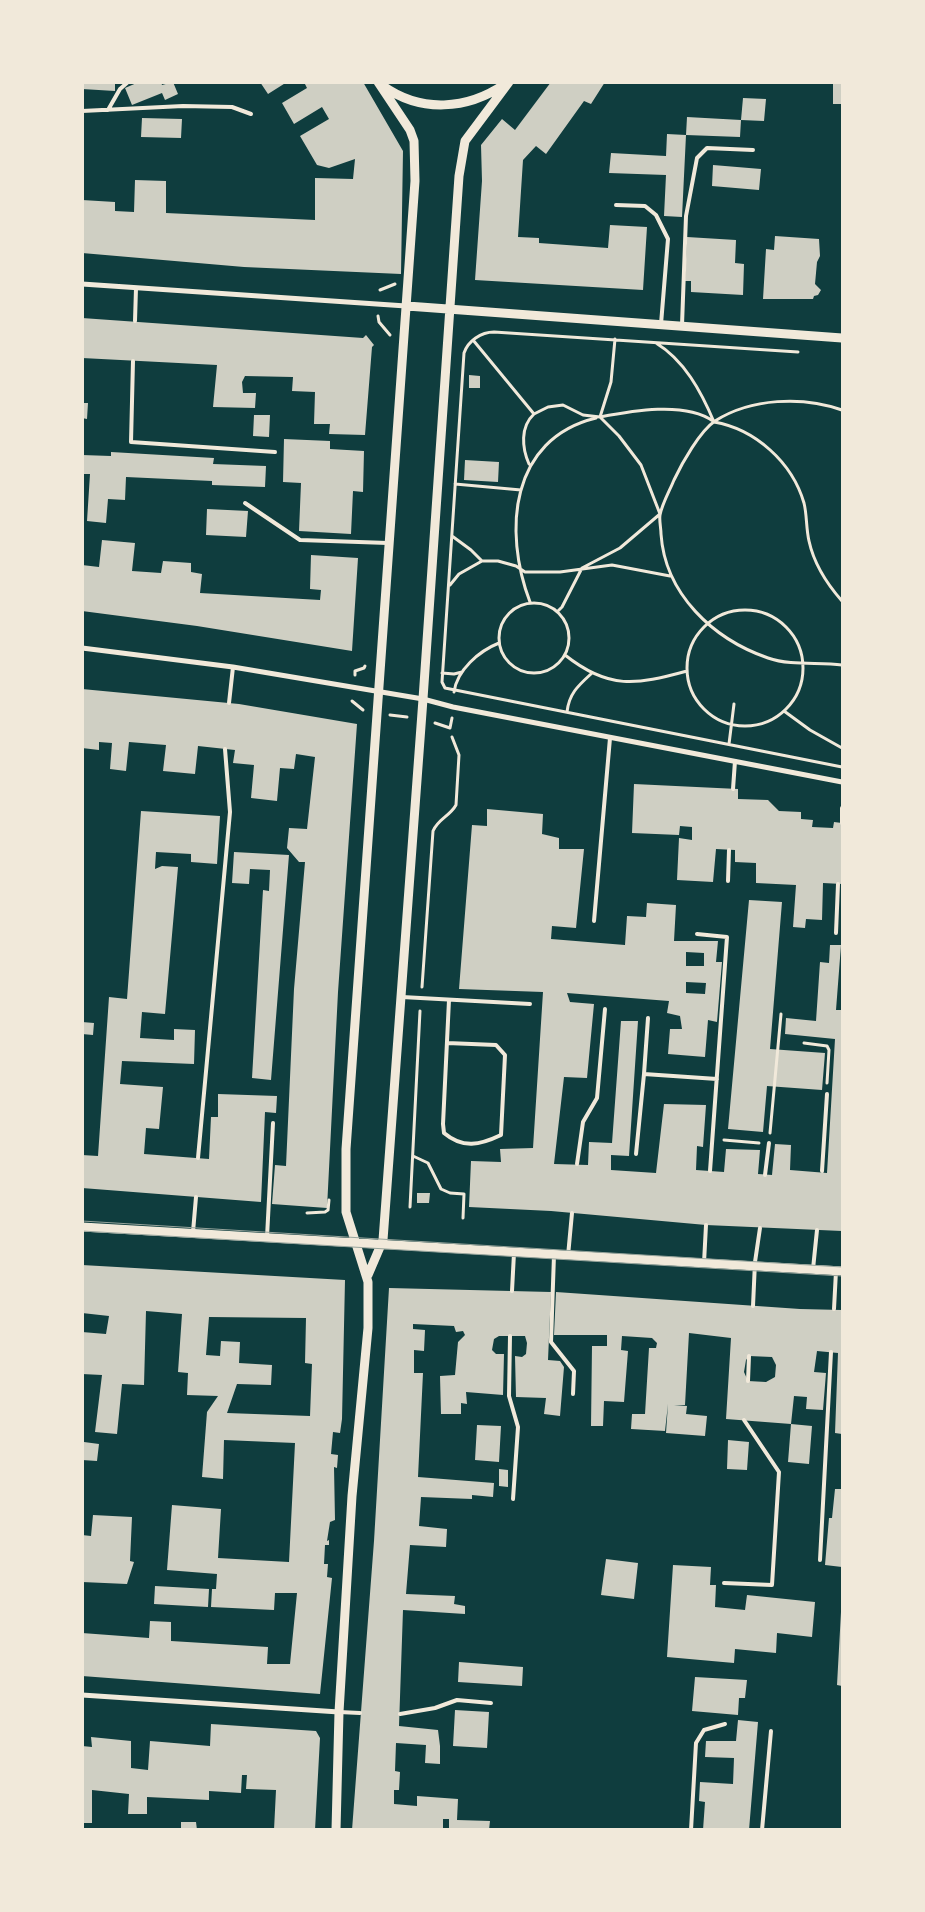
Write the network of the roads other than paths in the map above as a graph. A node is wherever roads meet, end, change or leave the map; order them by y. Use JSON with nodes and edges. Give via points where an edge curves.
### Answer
{"nodes":[{"id":1,"x":508,"y":82,"type":"edge"},
{"id":2,"x":126,"y":83,"type":"edge"},
{"id":3,"x":378,"y":83,"type":"edge"},
{"id":4,"x":108,"y":110,"type":"junction"},
{"id":5,"x":82,"y":111,"type":"edge"},
{"id":6,"x":252,"y":114,"type":"dead end"},
{"id":7,"x":752,"y":150,"type":"dead end"},
{"id":8,"x":616,"y":205,"type":"dead end"},
{"id":9,"x":82,"y":284,"type":"edge"},
{"id":10,"x":136,"y":288,"type":"junction"},
{"id":11,"x":407,"y":306,"type":"junction"},
{"id":12,"x":450,"y":309,"type":"junction"},
{"id":13,"x":135,"y":322,"type":"dead end"},
{"id":14,"x":661,"y":326,"type":"junction"},
{"id":15,"x":682,"y":328,"type":"junction"},
{"id":16,"x":842,"y":338,"type":"edge"},
{"id":17,"x":133,"y":361,"type":"dead end"},
{"id":18,"x":275,"y":452,"type":"dead end"},
{"id":19,"x":245,"y":503,"type":"dead end"},
{"id":20,"x":388,"y":543,"type":"junction"},
{"id":21,"x":82,"y":648,"type":"edge"},
{"id":22,"x":233,"y":667,"type":"junction"},
{"id":23,"x":378,"y":691,"type":"junction"},
{"id":24,"x":423,"y":699,"type":"junction"},
{"id":25,"x":229,"y":703,"type":"dead end"},
{"id":26,"x":610,"y":738,"type":"junction"},
{"id":27,"x":225,"y":749,"type":"dead end"},
{"id":28,"x":735,"y":762,"type":"junction"},
{"id":29,"x":842,"y":782,"type":"edge"},
{"id":30,"x":732,"y":789,"type":"dead end"},
{"id":31,"x":842,"y":808,"type":"edge"},
{"id":32,"x":842,"y":823,"type":"edge"},
{"id":33,"x":729,"y":850,"type":"dead end"},
{"id":34,"x":728,"y":881,"type":"dead end"},
{"id":35,"x":838,"y":884,"type":"dead end"},
{"id":36,"x":594,"y":921,"type":"dead end"},
{"id":37,"x":836,"y":933,"type":"dead end"},
{"id":38,"x":697,"y":934,"type":"dead end"},
{"id":39,"x":400,"y":997,"type":"junction"},
{"id":40,"x":449,"y":1000,"type":"junction"},
{"id":41,"x":530,"y":1004,"type":"dead end"},
{"id":42,"x":606,"y":1009,"type":"dead end"},
{"id":43,"x":648,"y":1018,"type":"dead end"},
{"id":44,"x":446,"y":1043,"type":"junction"},
{"id":45,"x":644,"y":1074,"type":"junction"},
{"id":46,"x":717,"y":1079,"type":"junction"},
{"id":47,"x":827,"y":1094,"type":"road end"},
{"id":48,"x":273,"y":1123,"type":"dead end"},
{"id":49,"x":769,"y":1144,"type":"road end"},
{"id":50,"x":636,"y":1154,"type":"dead end"},
{"id":51,"x":198,"y":1158,"type":"dead end"},
{"id":52,"x":576,"y":1164,"type":"dead end"},
{"id":53,"x":710,"y":1171,"type":"dead end"},
{"id":54,"x":822,"y":1171,"type":"dead end"},
{"id":55,"x":765,"y":1175,"type":"dead end"},
{"id":56,"x":196,"y":1197,"type":"dead end"},
{"id":57,"x":572,"y":1213,"type":"dead end"},
{"id":58,"x":706,"y":1224,"type":"dead end"},
{"id":59,"x":82,"y":1226,"type":"edge"},
{"id":60,"x":760,"y":1228,"type":"dead end"},
{"id":61,"x":817,"y":1230,"type":"dead end"},
{"id":62,"x":193,"y":1233,"type":"junction"},
{"id":63,"x":267,"y":1238,"type":"junction"},
{"id":64,"x":356,"y":1243,"type":"junction"},
{"id":65,"x":382,"y":1244,"type":"junction"},
{"id":66,"x":514,"y":1252,"type":"junction"},
{"id":67,"x":554,"y":1255,"type":"junction"},
{"id":68,"x":568,"y":1256,"type":"junction"},
{"id":69,"x":704,"y":1263,"type":"junction"},
{"id":70,"x":754,"y":1266,"type":"junction"},
{"id":71,"x":813,"y":1269,"type":"junction"},
{"id":72,"x":839,"y":1271,"type":"edge"},
{"id":73,"x":368,"y":1275,"type":"junction"},
{"id":74,"x":512,"y":1291,"type":"dead end"},
{"id":75,"x":753,"y":1306,"type":"dead end"},
{"id":76,"x":834,"y":1310,"type":"dead end"},
{"id":77,"x":510,"y":1336,"type":"dead end"},
{"id":78,"x":831,"y":1352,"type":"dead end"},
{"id":79,"x":750,"y":1356,"type":"dead end"},
{"id":80,"x":748,"y":1380,"type":"dead end"},
{"id":81,"x":573,"y":1394,"type":"dead end"},
{"id":82,"x":744,"y":1420,"type":"dead end"},
{"id":83,"x":513,"y":1499,"type":"dead end"},
{"id":84,"x":820,"y":1560,"type":"dead end"},
{"id":85,"x":724,"y":1583,"type":"dead end"},
{"id":86,"x":82,"y":1695,"type":"edge"},
{"id":87,"x":491,"y":1703,"type":"dead end"},
{"id":88,"x":339,"y":1712,"type":"junction"},
{"id":89,"x":360,"y":1713,"type":"dead end"},
{"id":90,"x":400,"y":1714,"type":"dead end"},
{"id":91,"x":724,"y":1724,"type":"dead end"},
{"id":92,"x":771,"y":1731,"type":"dead end"},
{"id":93,"x":336,"y":1830,"type":"edge"},
{"id":94,"x":691,"y":1830,"type":"edge"},
{"id":95,"x":762,"y":1830,"type":"edge"}],
"edges":[{"from":1,"to":3,"type":"street","via":[[472,102],[436,106],[392,93]]},
{"from":1,"to":12,"type":"street","via":[[461,152]]},
{"from":2,"to":4,"type":"lane"},
{"from":3,"to":11,"type":"street","via":[[410,130],[416,153]]},
{"from":4,"to":5,"type":"lane"},
{"from":4,"to":6,"type":"lane","via":[[232,107]]},
{"from":7,"to":15,"type":"lane","via":[[707,148],[697,158],[686,216]]},
{"from":8,"to":14,"type":"lane","via":[[645,206],[656,214],[668,239]]},
{"from":9,"to":10,"type":"street"},
{"from":10,"to":11,"type":"street"},
{"from":10,"to":13,"type":"lane"},
{"from":11,"to":12,"type":"street"},
{"from":11,"to":20,"type":"street"},
{"from":12,"to":14,"type":"street"},
{"from":12,"to":24,"type":"street"},
{"from":14,"to":15,"type":"street"},
{"from":15,"to":16,"type":"street"},
{"from":17,"to":18,"type":"lane","via":[[130,442]]},
{"from":19,"to":20,"type":"lane","via":[[300,540]]},
{"from":20,"to":23,"type":"street"},
{"from":21,"to":22,"type":"street"},
{"from":22,"to":23,"type":"street"},
{"from":22,"to":25,"type":"lane"},
{"from":23,"to":24,"type":"street"},
{"from":23,"to":64,"type":"street","via":[[346,1149],[346,1212]]},
{"from":24,"to":26,"type":"street"},
{"from":24,"to":39,"type":"street"},
{"from":26,"to":28,"type":"street"},
{"from":26,"to":36,"type":"lane"},
{"from":27,"to":51,"type":"lane","via":[[230,812]]},
{"from":28,"to":29,"type":"street"},
{"from":28,"to":30,"type":"lane"},
{"from":31,"to":32,"type":"lane"},
{"from":33,"to":34,"type":"lane"},
{"from":35,"to":37,"type":"lane"},
{"from":38,"to":46,"type":"lane","via":[[727,937]]},
{"from":39,"to":40,"type":"lane"},
{"from":39,"to":65,"type":"street"},
{"from":40,"to":41,"type":"lane"},
{"from":40,"to":44,"type":"lane"},
{"from":42,"to":52,"type":"lane","via":[[598,1098],[583,1122]]},
{"from":43,"to":45,"type":"lane"},
{"from":44,"to":44,"type":"lane","via":[[444,1133],[454,1141],[482,1144],[501,1135],[504,1055],[496,1046]]},
{"from":45,"to":46,"type":"lane"},
{"from":45,"to":50,"type":"lane"},
{"from":46,"to":53,"type":"lane"},
{"from":47,"to":54,"type":"lane"},
{"from":48,"to":63,"type":"lane"},
{"from":49,"to":55,"type":"lane"},
{"from":56,"to":62,"type":"lane"},
{"from":57,"to":68,"type":"lane"},
{"from":58,"to":69,"type":"lane"},
{"from":59,"to":62,"type":"street"},
{"from":60,"to":70,"type":"lane"},
{"from":61,"to":71,"type":"lane"},
{"from":62,"to":63,"type":"street"},
{"from":63,"to":64,"type":"street"},
{"from":64,"to":65,"type":"street"},
{"from":64,"to":73,"type":"street"},
{"from":65,"to":66,"type":"street"},
{"from":65,"to":73,"type":"street"},
{"from":66,"to":67,"type":"street"},
{"from":66,"to":74,"type":"lane"},
{"from":67,"to":68,"type":"street"},
{"from":67,"to":81,"type":"lane","via":[[551,1342],[574,1371]]},
{"from":68,"to":69,"type":"street"},
{"from":69,"to":70,"type":"street"},
{"from":70,"to":71,"type":"street"},
{"from":70,"to":75,"type":"lane"},
{"from":71,"to":72,"type":"street"},
{"from":72,"to":76,"type":"lane"},
{"from":73,"to":88,"type":"street","via":[[368,1328],[352,1496]]},
{"from":77,"to":83,"type":"lane","via":[[509,1396],[518,1427]]},
{"from":78,"to":84,"type":"lane"},
{"from":79,"to":80,"type":"lane"},
{"from":82,"to":85,"type":"lane","via":[[780,1472],[772,1585]]},
{"from":86,"to":88,"type":"street"},
{"from":87,"to":90,"type":"lane","via":[[457,1700],[436,1708]]},
{"from":88,"to":89,"type":"lane"},
{"from":88,"to":93,"type":"street"},
{"from":91,"to":94,"type":"lane","via":[[704,1730],[696,1743]]},
{"from":92,"to":95,"type":"lane"}]}
